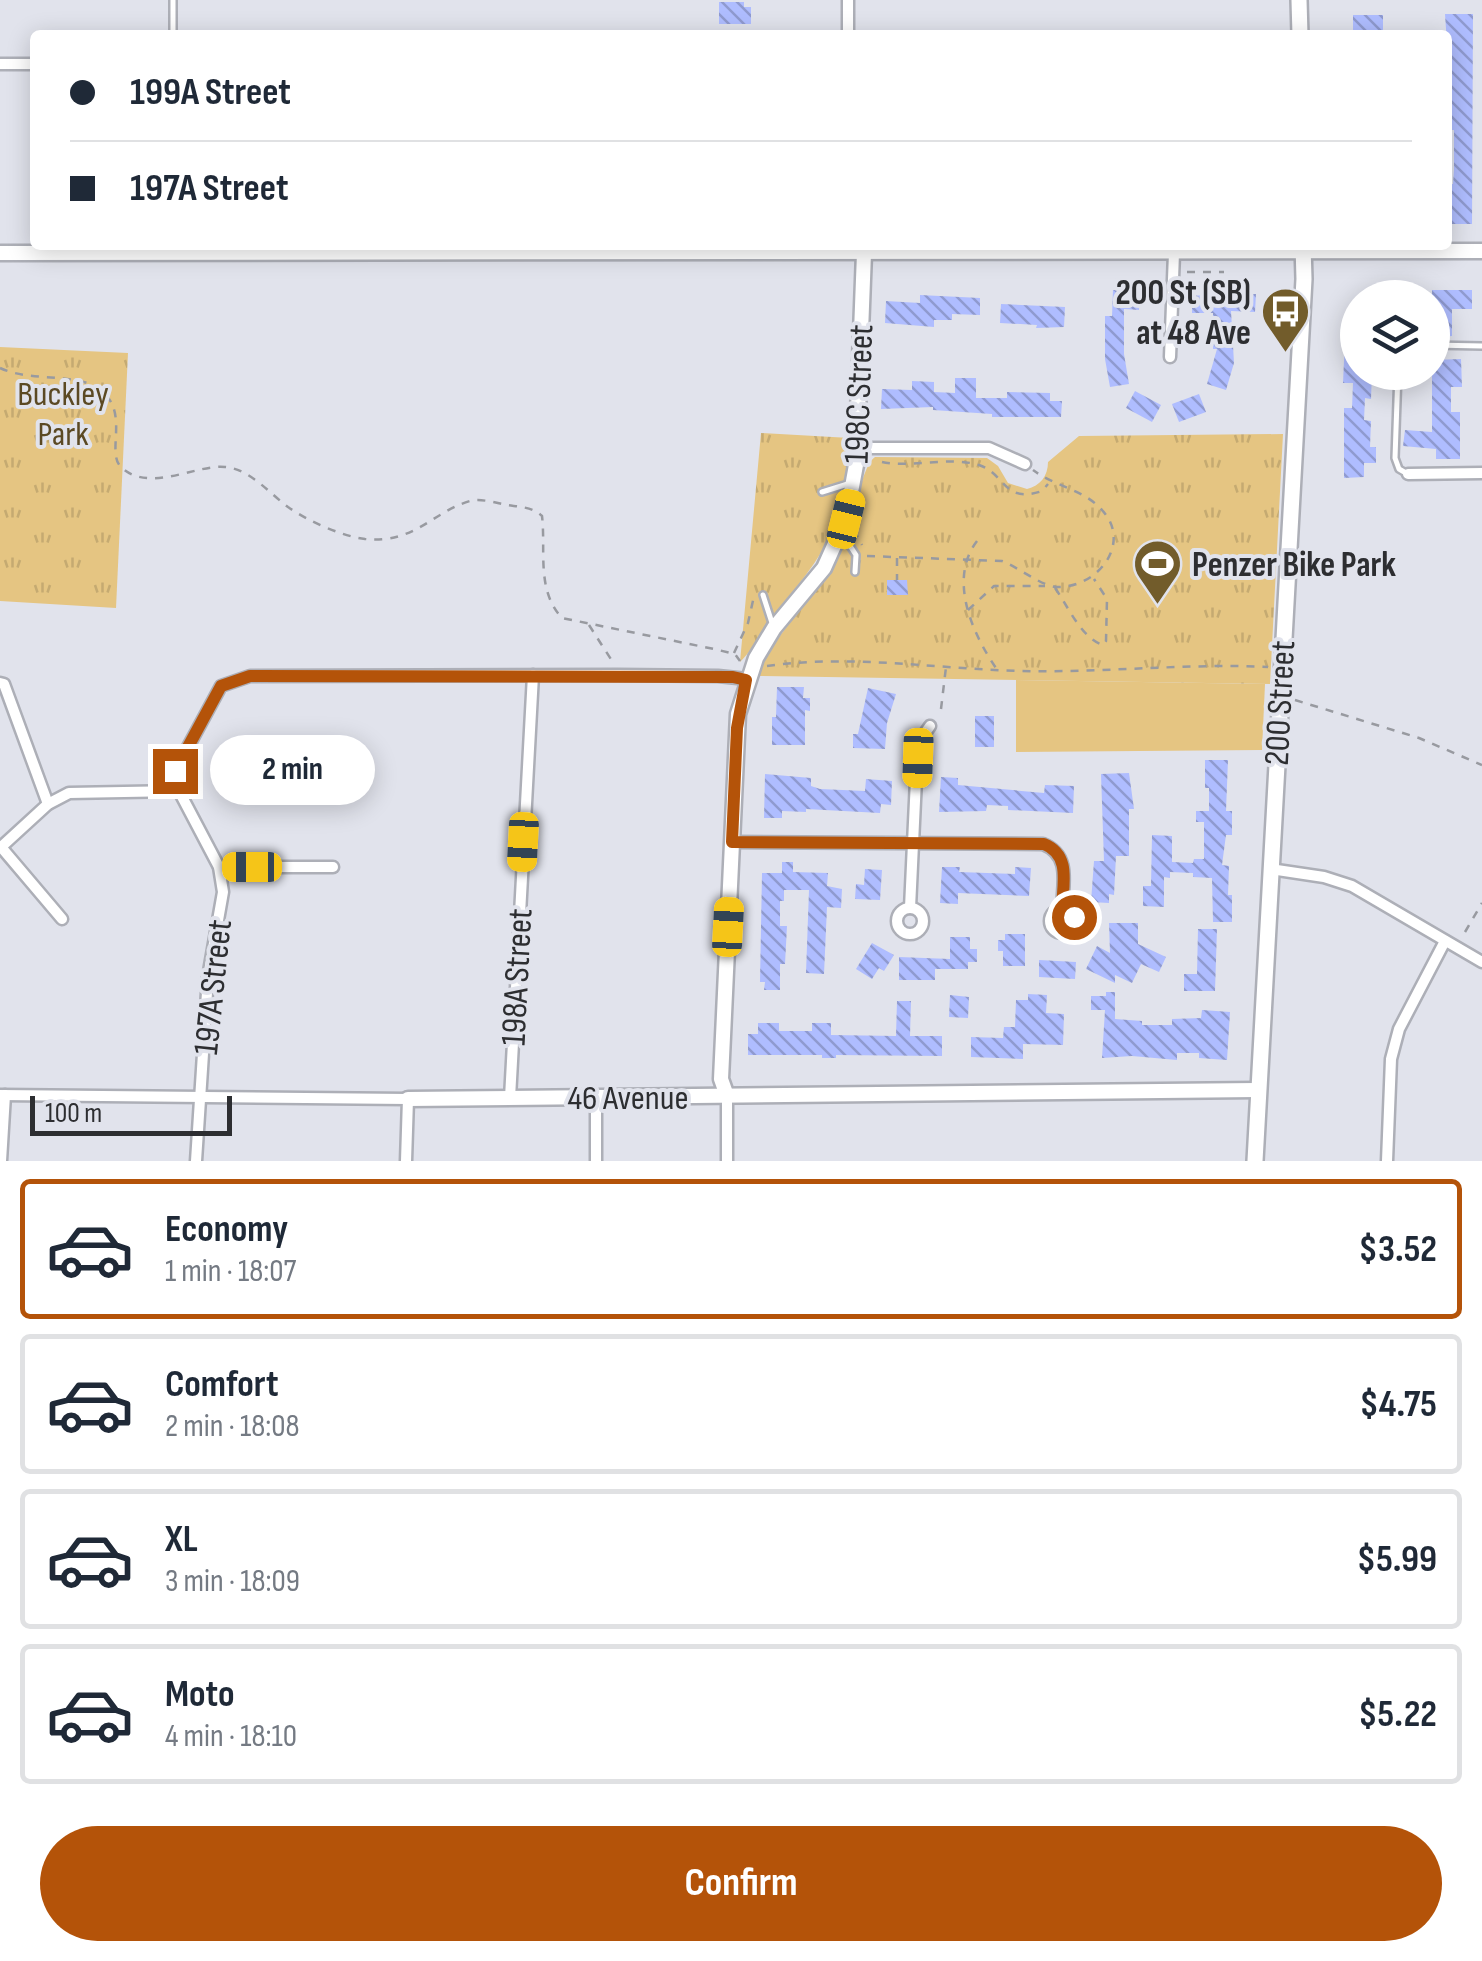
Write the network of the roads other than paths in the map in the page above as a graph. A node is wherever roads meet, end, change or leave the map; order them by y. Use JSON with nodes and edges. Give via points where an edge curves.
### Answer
{"nodes":[{"id":1,"x":174,"y":0,"type":"edge"},
{"id":2,"x":848,"y":0,"type":"edge"},
{"id":3,"x":1300,"y":0,"type":"edge"},
{"id":4,"x":173,"y":30,"type":"edge"},
{"id":5,"x":848,"y":30,"type":"edge"},
{"id":6,"x":1300,"y":30,"type":"edge"},
{"id":7,"x":0,"y":64,"type":"edge"},
{"id":8,"x":30,"y":64,"type":"edge"},
{"id":9,"x":131,"y":250,"type":"edge"},
{"id":10,"x":347,"y":250,"type":"edge"},
{"id":11,"x":1251,"y":250,"type":"edge"},
{"id":12,"x":1303,"y":250,"type":"edge"},
{"id":13,"x":1422,"y":250,"type":"edge"},
{"id":14,"x":1482,"y":251,"type":"edge"},
{"id":15,"x":0,"y":253,"type":"edge"},
{"id":16,"x":864,"y":253,"type":"junction"},
{"id":17,"x":1174,"y":253,"type":"junction"},
{"id":18,"x":1450,"y":345,"type":"edge"},
{"id":19,"x":1482,"y":346,"type":"edge"},
{"id":20,"x":1170,"y":357,"type":"dead end"},
{"id":21,"x":1397,"y":390,"type":"edge"},
{"id":22,"x":857,"y":448,"type":"junction"},
{"id":23,"x":1025,"y":464,"type":"dead end"},
{"id":24,"x":1482,"y":473,"type":"edge"},
{"id":25,"x":1408,"y":474,"type":"joint"},
{"id":26,"x":854,"y":482,"type":"junction"},
{"id":27,"x":822,"y":492,"type":"dead end"},
{"id":28,"x":847,"y":531,"type":"junction"},
{"id":29,"x":855,"y":572,"type":"dead end"},
{"id":30,"x":764,"y":592,"type":"road end"},
{"id":31,"x":774,"y":628,"type":"junction"},
{"id":32,"x":532,"y":675,"type":"junction"},
{"id":33,"x":746,"y":680,"type":"junction"},
{"id":34,"x":0,"y":684,"type":"edge"},
{"id":35,"x":930,"y":726,"type":"dead end"},
{"id":36,"x":179,"y":790,"type":"junction"},
{"id":37,"x":48,"y":804,"type":"junction"},
{"id":38,"x":732,"y":842,"type":"junction"},
{"id":39,"x":914,"y":842,"type":"junction"},
{"id":40,"x":0,"y":847,"type":"edge"},
{"id":41,"x":219,"y":867,"type":"junction"},
{"id":42,"x":333,"y":867,"type":"dead end"},
{"id":43,"x":1270,"y":868,"type":"junction"},
{"id":44,"x":910,"y":908,"type":"dead end"},
{"id":45,"x":1062,"y":908,"type":"dead end"},
{"id":46,"x":62,"y":919,"type":"dead end"},
{"id":47,"x":1445,"y":941,"type":"junction"},
{"id":48,"x":1482,"y":962,"type":"edge"},
{"id":49,"x":1257,"y":1090,"type":"junction"},
{"id":50,"x":2,"y":1095,"type":"edge"},
{"id":51,"x":726,"y":1096,"type":"junction"},
{"id":52,"x":510,"y":1098,"type":"junction"},
{"id":53,"x":596,"y":1098,"type":"junction"},
{"id":54,"x":202,"y":1099,"type":"junction"},
{"id":55,"x":408,"y":1099,"type":"junction"},
{"id":56,"x":1,"y":1161,"type":"edge"},
{"id":57,"x":196,"y":1161,"type":"edge"},
{"id":58,"x":406,"y":1161,"type":"edge"},
{"id":59,"x":596,"y":1161,"type":"edge"},
{"id":60,"x":727,"y":1161,"type":"edge"},
{"id":61,"x":1254,"y":1161,"type":"edge"},
{"id":62,"x":1387,"y":1161,"type":"edge"}],
"edges":[{"from":1,"to":4,"type":"lane"},
{"from":2,"to":5,"type":"street"},
{"from":3,"to":6,"type":"main road"},
{"from":7,"to":8,"type":"street"},
{"from":9,"to":15,"type":"street"},
{"from":10,"to":16,"type":"street"},
{"from":11,"to":17,"type":"street"},
{"from":12,"to":43,"type":"main road","name":"200 Street"},
{"from":13,"to":14,"type":"street"},
{"from":16,"to":17,"type":"street"},
{"from":16,"to":22,"type":"street","name":"198C Street"},
{"from":17,"to":20,"type":"street"},
{"from":18,"to":19,"type":"lane"},
{"from":21,"to":25,"type":"lane","via":[[1395,458]]},
{"from":22,"to":23,"type":"street","via":[[989,448]]},
{"from":22,"to":26,"type":"street","name":"198C Street"},
{"from":24,"to":25,"type":"street"},
{"from":26,"to":27,"type":"lane"},
{"from":26,"to":28,"type":"street","name":"198C Street"},
{"from":28,"to":29,"type":"lane"},
{"from":28,"to":31,"type":"street","name":"198C Street"},
{"from":30,"to":31,"type":"lane"},
{"from":31,"to":33,"type":"street","name":"198C Street"},
{"from":32,"to":33,"type":"street"},
{"from":32,"to":36,"type":"street","via":[[250,676],[221,686],[175,771]]},
{"from":32,"to":52,"type":"street","name":"198A Street"},
{"from":33,"to":38,"type":"street","name":"198C Street"},
{"from":34,"to":37,"type":"street"},
{"from":35,"to":39,"type":"street","via":[[918,758]]},
{"from":36,"to":37,"type":"street","via":[[68,794]]},
{"from":36,"to":41,"type":"street","name":"197A Street"},
{"from":37,"to":40,"type":"street"},
{"from":38,"to":39,"type":"street"},
{"from":38,"to":51,"type":"street","name":"198C Street","via":[[721,1079]]},
{"from":39,"to":44,"type":"street"},
{"from":39,"to":45,"type":"street","via":[[1036,843],[1058,852]]},
{"from":40,"to":46,"type":"street"},
{"from":41,"to":42,"type":"street"},
{"from":41,"to":54,"type":"street","name":"197A Street","via":[[223,892],[208,977]]},
{"from":43,"to":47,"type":"street","via":[[1352,886]]},
{"from":43,"to":49,"type":"main road","name":"200 Street"},
{"from":47,"to":48,"type":"street"},
{"from":47,"to":62,"type":"street","via":[[1399,1028],[1391,1059]]},
{"from":49,"to":51,"type":"street","name":"46 Avenue"},
{"from":49,"to":61,"type":"main road","name":"200 Street"},
{"from":50,"to":54,"type":"street","name":"46 Avenue"},
{"from":50,"to":56,"type":"street"},
{"from":51,"to":53,"type":"street","name":"46 Avenue"},
{"from":51,"to":60,"type":"street","name":"198C Street"},
{"from":52,"to":53,"type":"street","name":"46 Avenue"},
{"from":52,"to":55,"type":"street","name":"46 Avenue"},
{"from":53,"to":59,"type":"street"},
{"from":54,"to":55,"type":"street","name":"46 Avenue"},
{"from":54,"to":57,"type":"street","name":"197A Street"},
{"from":55,"to":58,"type":"street"}]}
